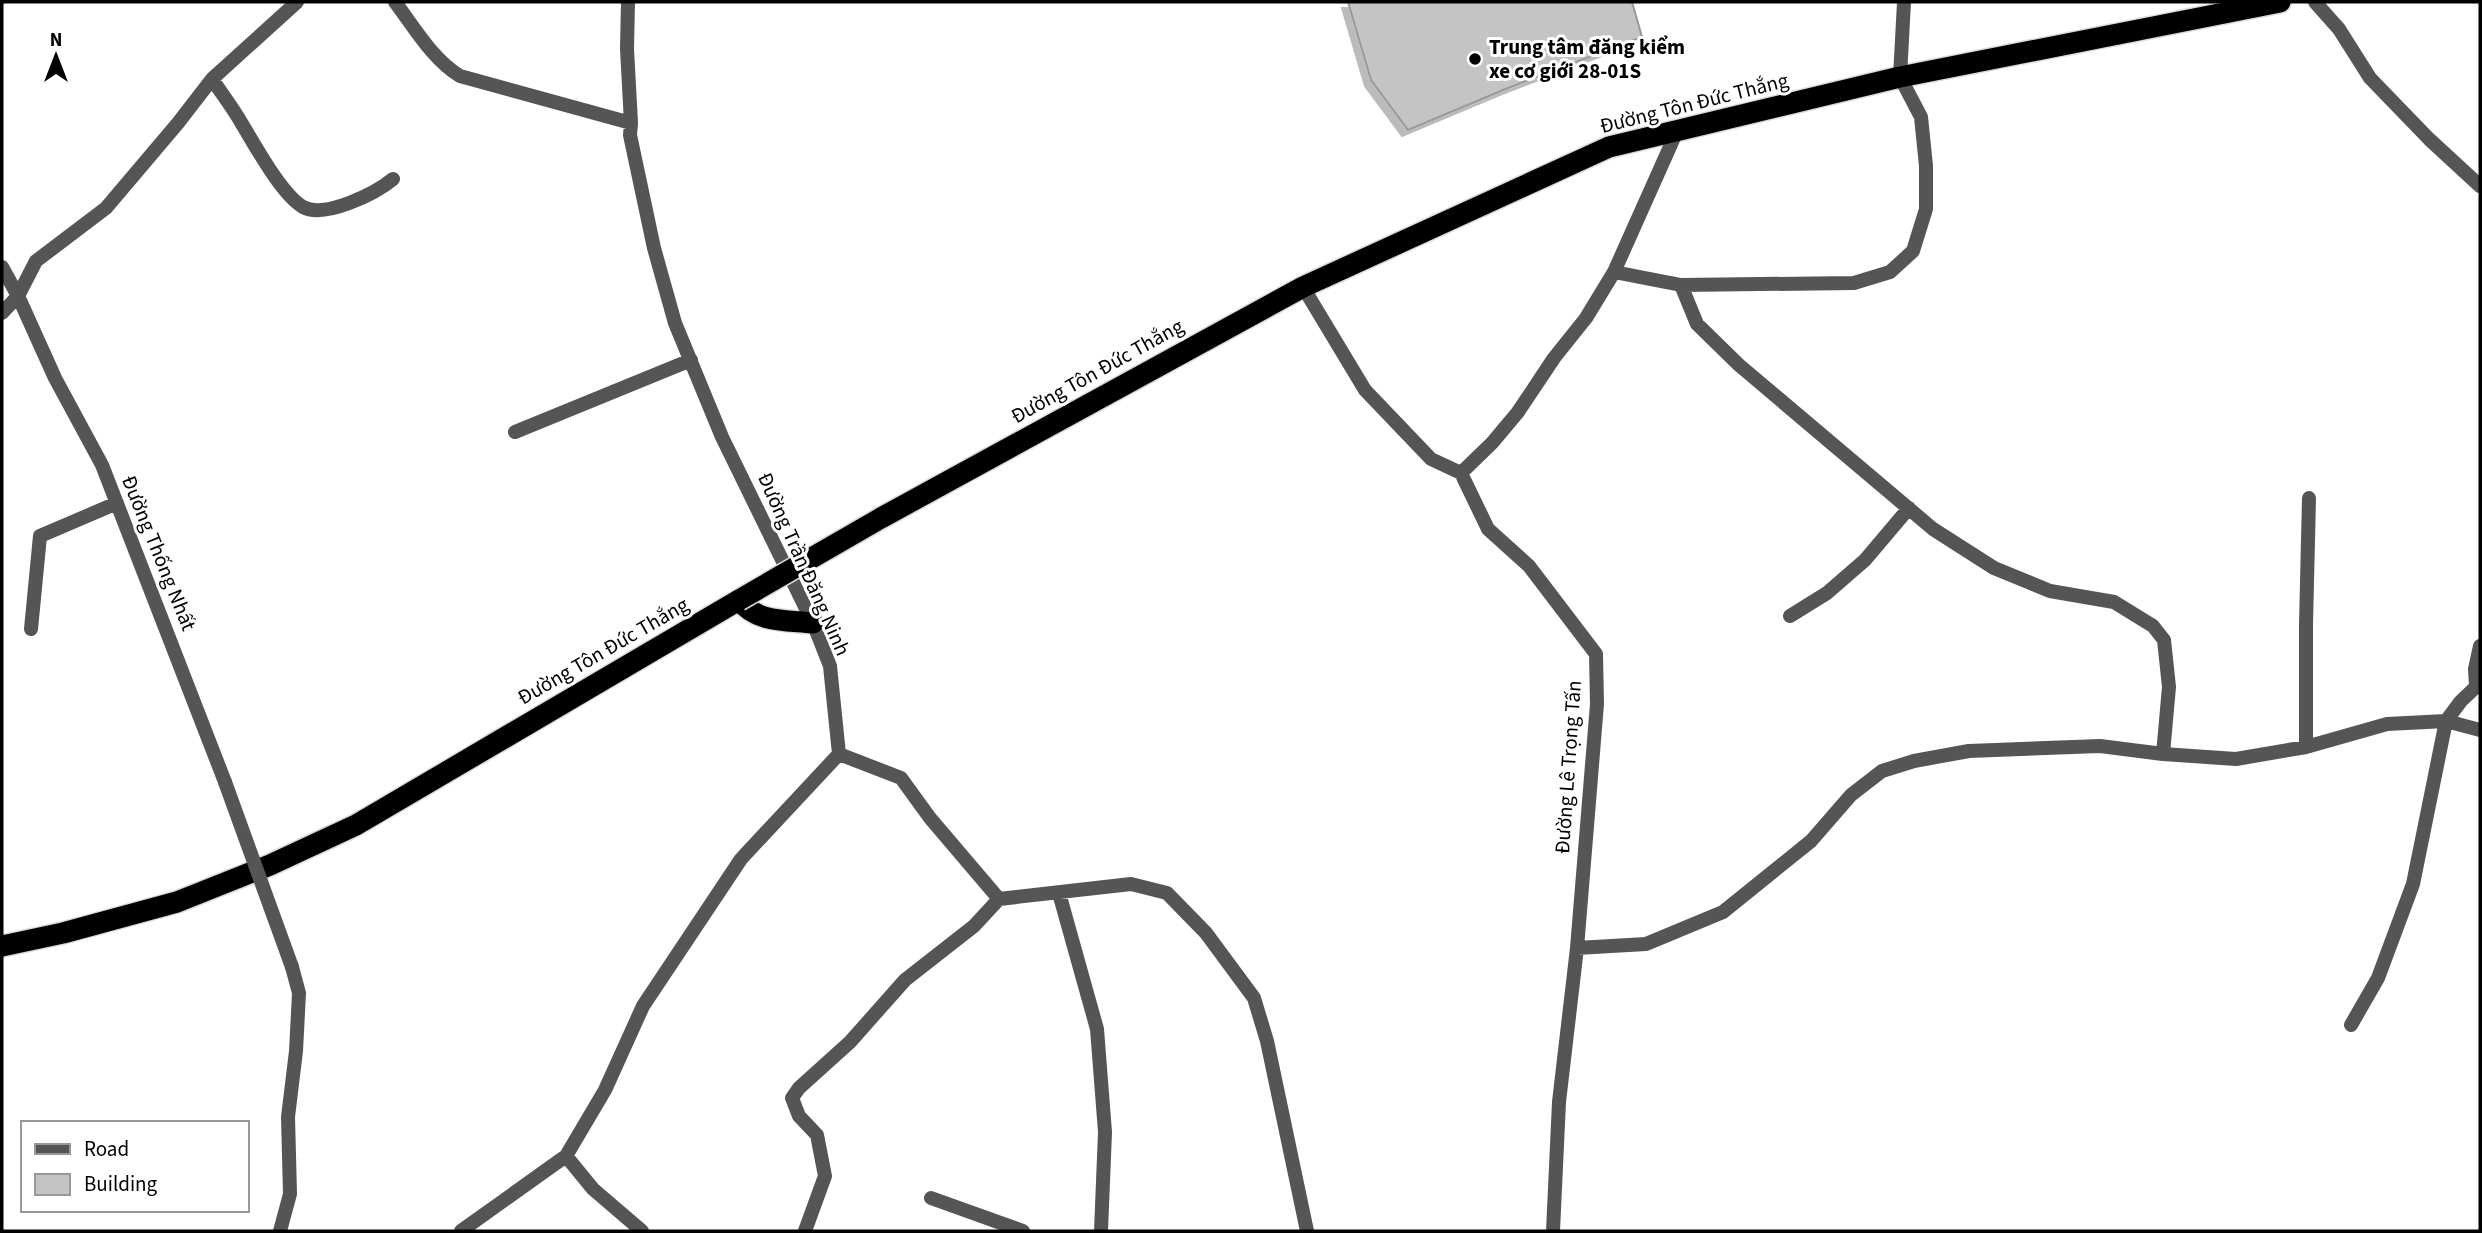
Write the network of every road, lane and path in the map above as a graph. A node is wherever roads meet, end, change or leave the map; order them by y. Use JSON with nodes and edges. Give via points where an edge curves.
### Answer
{"nodes":[{"id":1,"x":297,"y":2,"type":"edge"},
{"id":2,"x":395,"y":2,"type":"edge"},
{"id":3,"x":628,"y":2,"type":"edge"},
{"id":4,"x":1904,"y":2,"type":"edge"},
{"id":5,"x":2280,"y":2,"type":"edge"},
{"id":6,"x":2315,"y":2,"type":"edge"},
{"id":7,"x":1900,"y":77,"type":"junction"},
{"id":8,"x":212,"y":79,"type":"junction"},
{"id":9,"x":631,"y":123,"type":"junction"},
{"id":10,"x":1677,"y":131,"type":"junction"},
{"id":11,"x":393,"y":179,"type":"dead end"},
{"id":12,"x":2480,"y":186,"type":"edge"},
{"id":13,"x":2,"y":267,"type":"edge"},
{"id":14,"x":1614,"y":272,"type":"junction"},
{"id":15,"x":1681,"y":285,"type":"junction"},
{"id":16,"x":1303,"y":287,"type":"junction"},
{"id":17,"x":18,"y":296,"type":"junction"},
{"id":18,"x":2,"y":313,"type":"edge"},
{"id":19,"x":691,"y":360,"type":"junction"},
{"id":20,"x":514,"y":432,"type":"dead end"},
{"id":21,"x":1461,"y":473,"type":"junction"},
{"id":22,"x":2309,"y":498,"type":"dead end"},
{"id":23,"x":117,"y":503,"type":"junction"},
{"id":24,"x":1909,"y":509,"type":"junction"},
{"id":25,"x":738,"y":600,"type":"junction"},
{"id":26,"x":1790,"y":616,"type":"dead end"},
{"id":27,"x":813,"y":623,"type":"junction"},
{"id":28,"x":31,"y":629,"type":"dead end"},
{"id":29,"x":2480,"y":646,"type":"edge"},
{"id":30,"x":2478,"y":684,"type":"edge"},
{"id":31,"x":2446,"y":721,"type":"junction"},
{"id":32,"x":2480,"y":730,"type":"edge"},
{"id":33,"x":2306,"y":747,"type":"junction"},
{"id":34,"x":839,"y":754,"type":"junction"},
{"id":35,"x":2163,"y":754,"type":"junction"},
{"id":36,"x":1059,"y":893,"type":"junction"},
{"id":37,"x":999,"y":899,"type":"junction"},
{"id":38,"x":2,"y":946,"type":"edge"},
{"id":39,"x":1577,"y":948,"type":"junction"},
{"id":40,"x":2351,"y":1025,"type":"dead end"},
{"id":41,"x":566,"y":1156,"type":"junction"},
{"id":42,"x":932,"y":1198,"type":"dead end"},
{"id":43,"x":280,"y":1231,"type":"edge"},
{"id":44,"x":461,"y":1231,"type":"edge"},
{"id":45,"x":642,"y":1231,"type":"edge"},
{"id":46,"x":805,"y":1231,"type":"edge"},
{"id":47,"x":1023,"y":1231,"type":"edge"},
{"id":48,"x":1101,"y":1231,"type":"edge"},
{"id":49,"x":1307,"y":1231,"type":"edge"},
{"id":50,"x":1552,"y":1231,"type":"edge"}],
"edges":[{"from":1,"to":8,"type":"street"},
{"from":2,"to":9,"type":"street","via":[[448,69],[460,76]]},
{"from":3,"to":9,"type":"street","name":"Đường Trần Đăng Ninh"},
{"from":4,"to":7,"type":"street"},
{"from":5,"to":7,"type":"highway","name":"Đường Tôn Đức Thắng"},
{"from":6,"to":12,"type":"street","via":[[2339,29],[2370,78]]},
{"from":7,"to":10,"type":"highway","name":"Đường Tôn Đức Thắng"},
{"from":7,"to":15,"type":"street","via":[[1921,117],[1926,166],[1926,209],[1913,251],[1890,272],[1854,283]]},
{"from":8,"to":11,"type":"street","via":[[261,157],[304,207],[335,207],[372,194]]},
{"from":8,"to":17,"type":"street","via":[[106,208],[36,261]]},
{"from":9,"to":19,"type":"street","name":"Đường Trần Đăng Ninh","via":[[654,248],[675,323]]},
{"from":10,"to":14,"type":"street"},
{"from":10,"to":16,"type":"highway","name":"Đường Tôn Đức Thắng","via":[[1609,148]]},
{"from":13,"to":17,"type":"street","name":"Đường Thống Nhất"},
{"from":14,"to":15,"type":"street"},
{"from":14,"to":21,"type":"street","via":[[1518,412]]},
{"from":15,"to":24,"type":"street","via":[[1697,324]]},
{"from":16,"to":21,"type":"street","via":[[1366,390],[1431,459]]},
{"from":16,"to":25,"type":"highway","name":"Đường Tôn Đức Thắng","bridge":true},
{"from":17,"to":18,"type":"street"},
{"from":17,"to":23,"type":"street","name":"Đường Thống Nhất"},
{"from":19,"to":20,"type":"street"},
{"from":19,"to":27,"type":"street","name":"Đường Trần Đăng Ninh","via":[[722,438]]},
{"from":21,"to":39,"type":"street","name":"Đường Lê Trọng Tấn","via":[[1488,528],[1529,566],[1596,654],[1597,704]]},
{"from":22,"to":33,"type":"street"},
{"from":23,"to":28,"type":"street","via":[[40,536]]},
{"from":23,"to":43,"type":"street","name":"Đường Thống Nhất","bridge":true,"via":[[225,782],[299,993],[288,1117],[290,1194]]},
{"from":24,"to":26,"type":"street","via":[[1865,560],[1827,593]]},
{"from":24,"to":35,"type":"street","via":[[1994,568],[2050,592],[2114,602],[2153,626],[2164,640],[2169,687]]},
{"from":25,"to":27,"type":"highway","via":[[748,611],[765,618]]},
{"from":25,"to":38,"type":"highway","name":"Đường Tôn Đức Thắng","via":[[331,837],[177,902]]},
{"from":27,"to":34,"type":"street","name":"Đường Trần Đăng Ninh","via":[[830,666]]},
{"from":29,"to":30,"type":"street","via":[[2475,669]]},
{"from":30,"to":31,"type":"street"},
{"from":31,"to":32,"type":"street"},
{"from":31,"to":33,"type":"street","via":[[2387,724]]},
{"from":31,"to":40,"type":"street","via":[[2413,884],[2378,978]]},
{"from":33,"to":35,"type":"street","via":[[2236,759]]},
{"from":34,"to":37,"type":"street","via":[[901,778]]},
{"from":34,"to":41,"type":"street","via":[[741,859],[643,1006],[605,1090]]},
{"from":35,"to":39,"type":"street","via":[[2099,746],[1969,751],[1914,761],[1882,772],[1851,795],[1811,841],[1723,912],[1646,944]]},
{"from":36,"to":37,"type":"street"},
{"from":36,"to":48,"type":"street","via":[[1097,1028],[1105,1132]]},
{"from":36,"to":49,"type":"street","via":[[1131,884],[1167,893],[1206,933],[1254,998]]},
{"from":37,"to":46,"type":"street","via":[[974,926],[905,980],[792,1098],[799,1116],[817,1135],[825,1176]]},
{"from":39,"to":50,"type":"street","name":"Đường Lê Trọng Tấn","via":[[1559,1102]]},
{"from":41,"to":44,"type":"street"},
{"from":41,"to":45,"type":"street","via":[[593,1189]]},
{"from":42,"to":47,"type":"street"}]}
